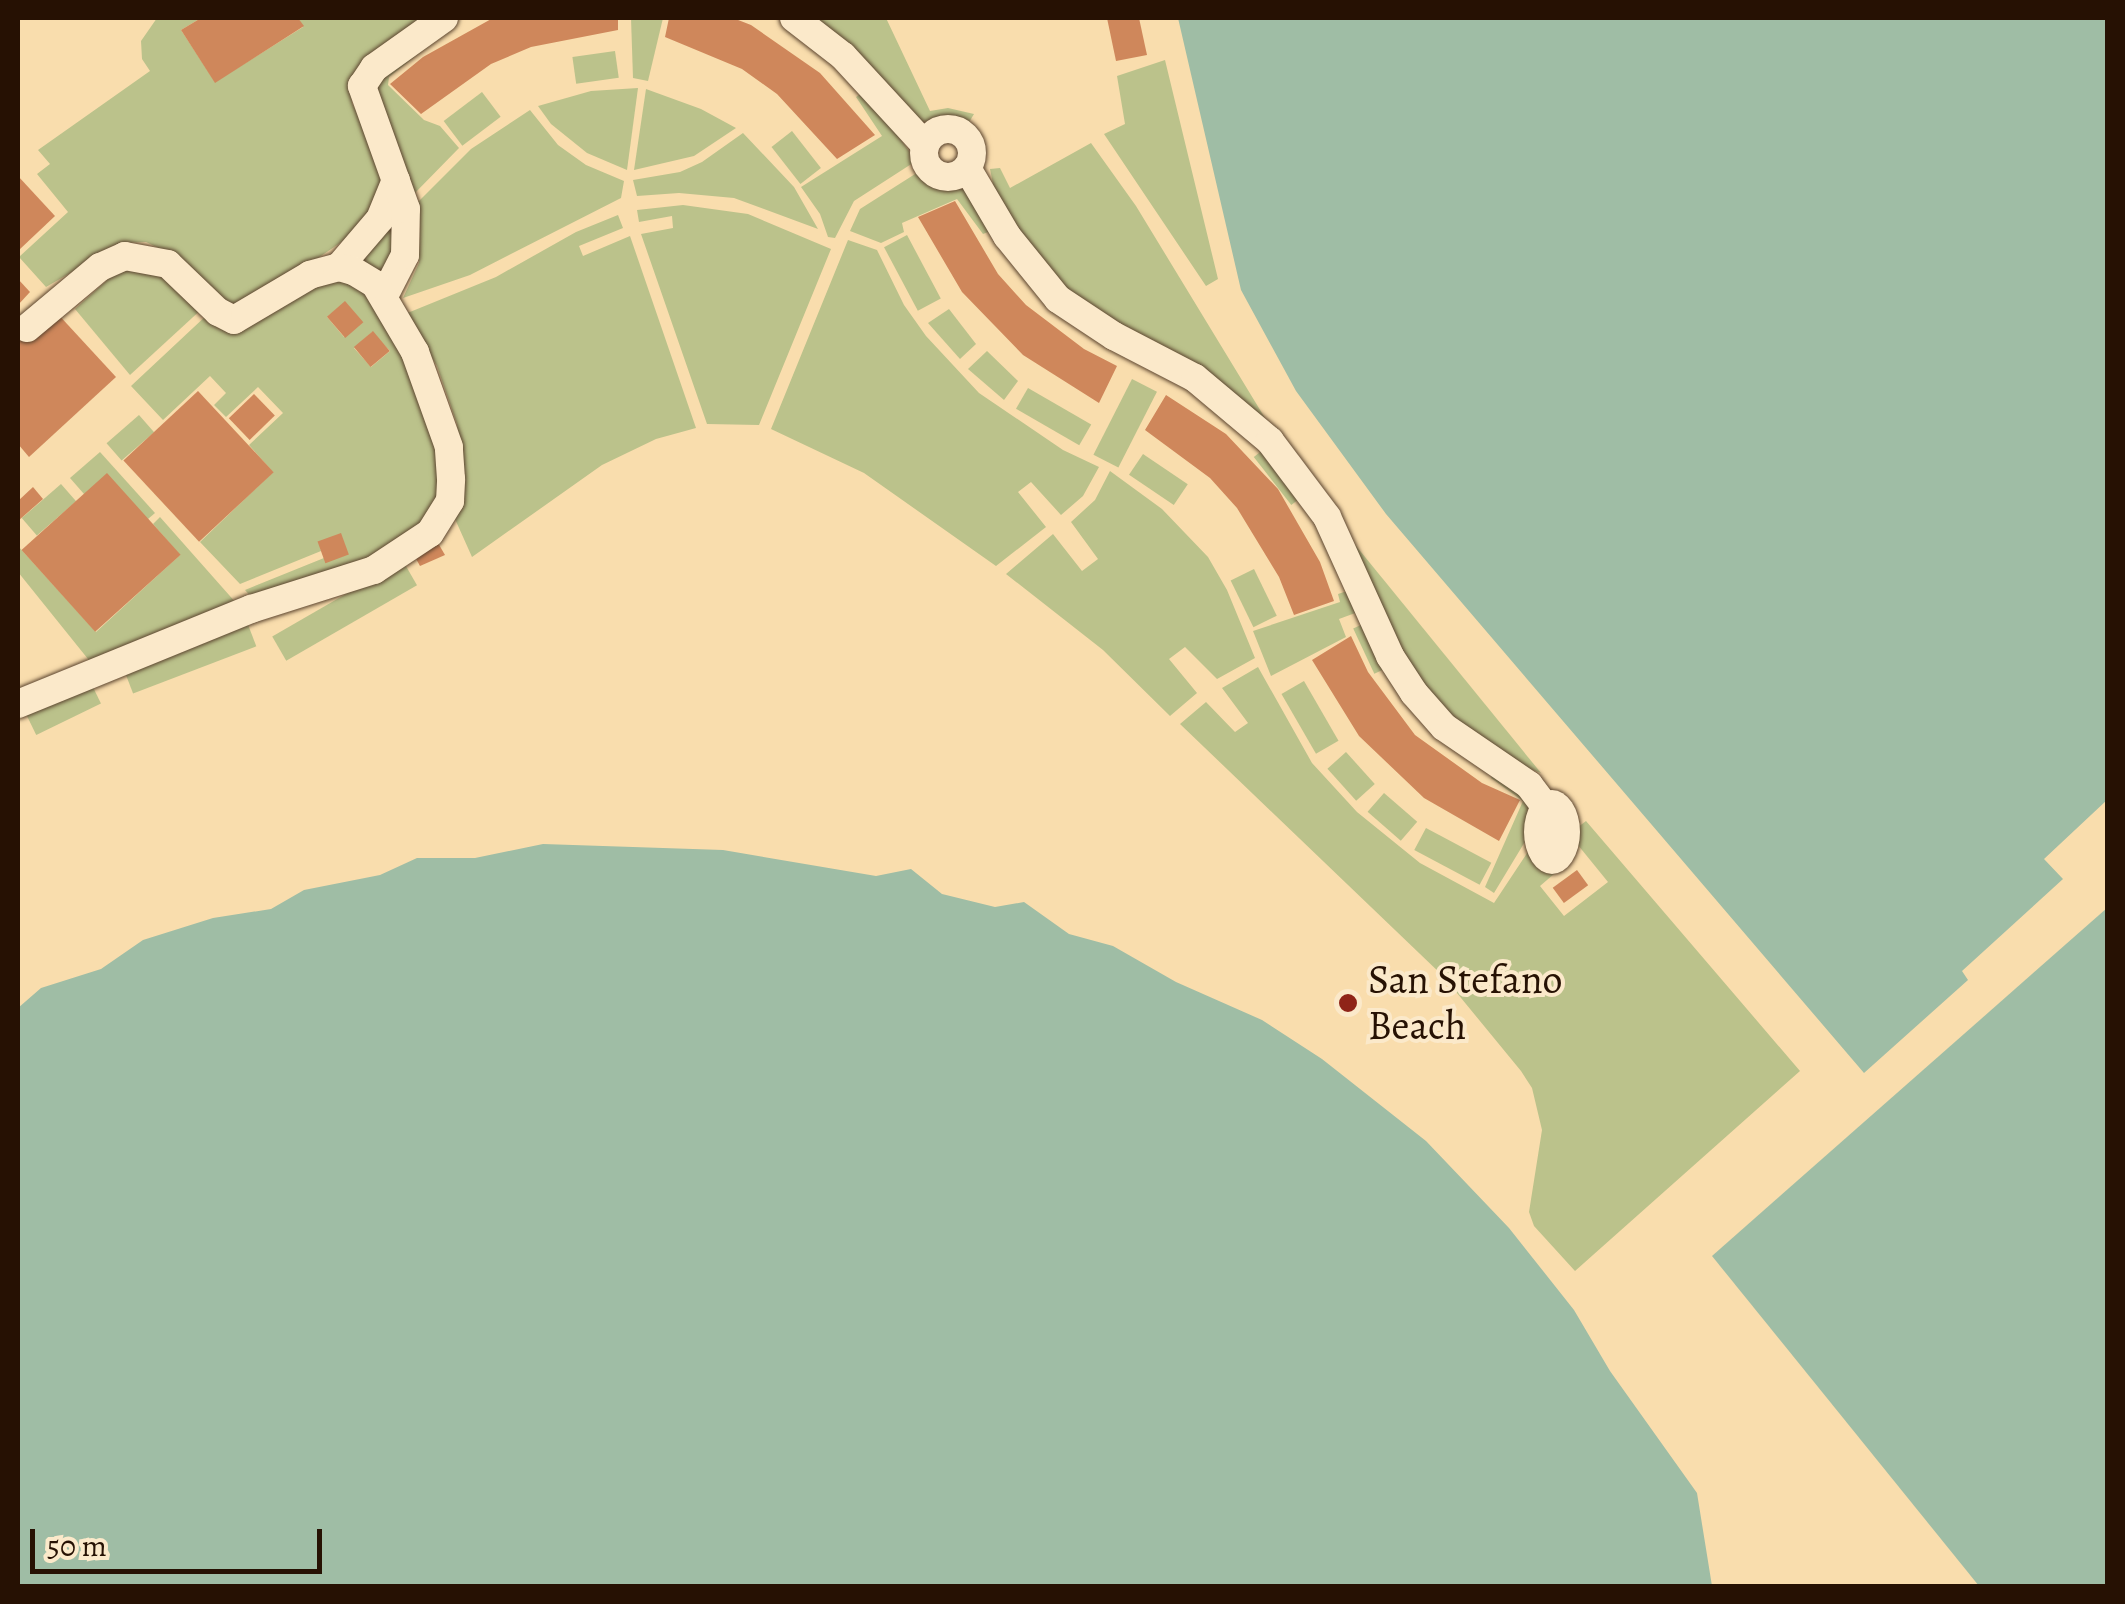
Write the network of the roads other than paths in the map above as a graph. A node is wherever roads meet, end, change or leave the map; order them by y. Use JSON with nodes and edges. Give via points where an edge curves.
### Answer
{"nodes":[{"id":1,"x":444,"y":18,"type":"edge"},
{"id":2,"x":794,"y":18,"type":"edge"},
{"id":3,"x":396,"y":180,"type":"junction"},
{"id":4,"x":338,"y":267,"type":"junction"},
{"id":5,"x":384,"y":296,"type":"junction"},
{"id":6,"x":27,"y":328,"type":"dead end"},
{"id":7,"x":18,"y":704,"type":"edge"},
{"id":8,"x":1544,"y":805,"type":"dead end"}],
"edges":[{"from":1,"to":3,"type":"street","via":[[374,68],[362,86]]},
{"from":2,"to":8,"type":"street","via":[[858,70],[925,145],[934,133],[957,130],[972,146],[967,168],[1007,236],[1058,298],[1195,378],[1270,441],[1328,517],[1390,656],[1414,692],[1444,728],[1529,785]]},
{"from":3,"to":4,"type":"street","via":[[374,228]]},
{"from":3,"to":5,"type":"street","via":[[408,232],[405,255]]},
{"from":4,"to":5,"type":"street","via":[[375,284]]},
{"from":4,"to":6,"type":"street","via":[[310,275],[234,320],[168,264],[125,256],[100,267]]},
{"from":5,"to":7,"type":"street","via":[[414,352],[450,447],[450,501],[430,533],[374,570],[251,608]]}]}
